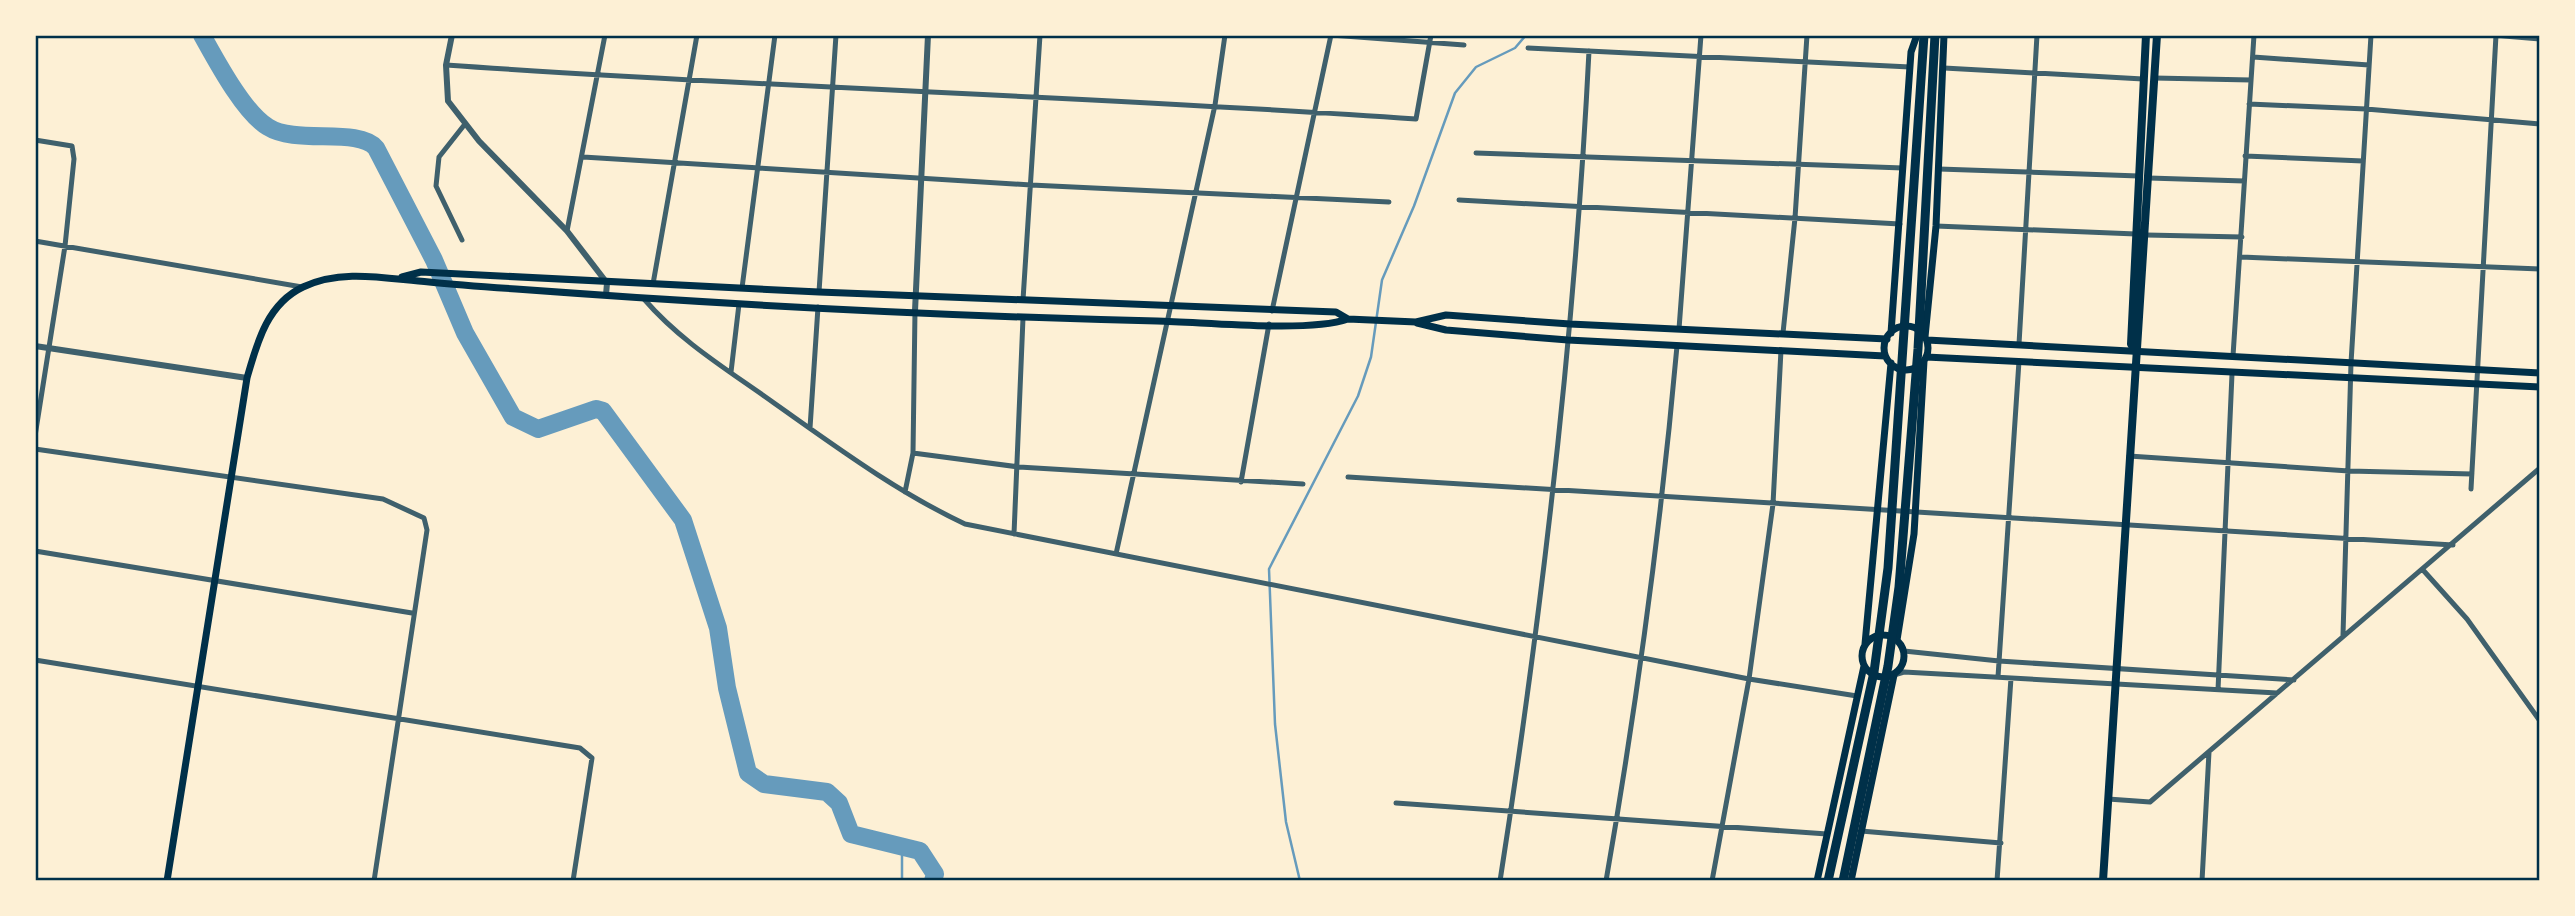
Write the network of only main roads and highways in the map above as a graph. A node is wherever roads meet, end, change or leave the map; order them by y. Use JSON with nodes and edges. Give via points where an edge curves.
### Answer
{"nodes":[{"id":1,"x":1917,"y":35,"type":"edge"},
{"id":2,"x":1924,"y":35,"type":"edge"},
{"id":3,"x":1935,"y":35,"type":"edge"},
{"id":4,"x":1944,"y":35,"type":"edge"},
{"id":5,"x":2146,"y":35,"type":"edge"},
{"id":6,"x":2157,"y":35,"type":"edge"},
{"id":7,"x":398,"y":278,"type":"junction"},
{"id":8,"x":1348,"y":319,"type":"junction"},
{"id":9,"x":1416,"y":323,"type":"junction"},
{"id":10,"x":1889,"y":336,"type":"junction"},
{"id":11,"x":1926,"y":339,"type":"junction"},
{"id":12,"x":2135,"y":351,"type":"junction"},
{"id":13,"x":1885,"y":356,"type":"junction"},
{"id":14,"x":1925,"y":358,"type":"junction"},
{"id":15,"x":1891,"y":363,"type":"junction"},
{"id":16,"x":2134,"y":368,"type":"junction"},
{"id":17,"x":2540,"y":373,"type":"edge"},
{"id":18,"x":2540,"y":387,"type":"edge"},
{"id":19,"x":1897,"y":639,"type":"junction"},
{"id":20,"x":1865,"y":644,"type":"junction"},
{"id":21,"x":1864,"y":666,"type":"junction"},
{"id":22,"x":1894,"y":675,"type":"junction"},
{"id":23,"x":167,"y":881,"type":"edge"},
{"id":24,"x":1817,"y":881,"type":"edge"},
{"id":25,"x":1828,"y":881,"type":"edge"},
{"id":26,"x":1843,"y":881,"type":"edge"},
{"id":27,"x":1851,"y":881,"type":"edge"},
{"id":28,"x":2103,"y":881,"type":"edge"}],
"edges":[{"from":1,"to":10,"type":"main road","via":[[1910,67]]},
{"from":2,"to":25,"type":"highway","via":[[1888,568],[1874,672]]},
{"from":3,"to":26,"type":"highway","via":[[1899,587],[1888,666]]},
{"from":4,"to":11,"type":"main road"},
{"from":5,"to":12,"type":"main road","via":[[2131,344]]},
{"from":6,"to":12,"type":"main road","via":[[2140,342]]},
{"from":7,"to":8,"type":"main road","via":[[645,299],[1023,318],[1269,324],[1334,324]]},
{"from":7,"to":8,"type":"main road","via":[[421,272],[1335,312]]},
{"from":7,"to":23,"type":"main road","via":[[337,276],[302,287],[277,305],[258,338],[247,378]]},
{"from":8,"to":9,"type":"main road"},
{"from":9,"to":10,"type":"main road","via":[[1446,315]]},
{"from":9,"to":13,"type":"main road","via":[[1446,331],[1568,340]]},
{"from":10,"to":11,"type":"main road","via":[[1911,327]]},
{"from":10,"to":13,"type":"main road"},
{"from":11,"to":12,"type":"main road"},
{"from":11,"to":14,"type":"main road"},
{"from":12,"to":16,"type":"main road"},
{"from":12,"to":17,"type":"main road"},
{"from":13,"to":15,"type":"main road"},
{"from":14,"to":15,"type":"main road","via":[[1906,370]]},
{"from":14,"to":16,"type":"main road"},
{"from":14,"to":19,"type":"main road","via":[[1916,513]]},
{"from":15,"to":20,"type":"main road"},
{"from":16,"to":18,"type":"main road"},
{"from":16,"to":28,"type":"main road"},
{"from":19,"to":20,"type":"main road","via":[[1876,635]]},
{"from":19,"to":22,"type":"main road","via":[[1904,651],[1903,664]]},
{"from":20,"to":21,"type":"main road"},
{"from":21,"to":22,"type":"main road","via":[[1874,676]]},
{"from":21,"to":24,"type":"main road"},
{"from":22,"to":27,"type":"main road"}]}
